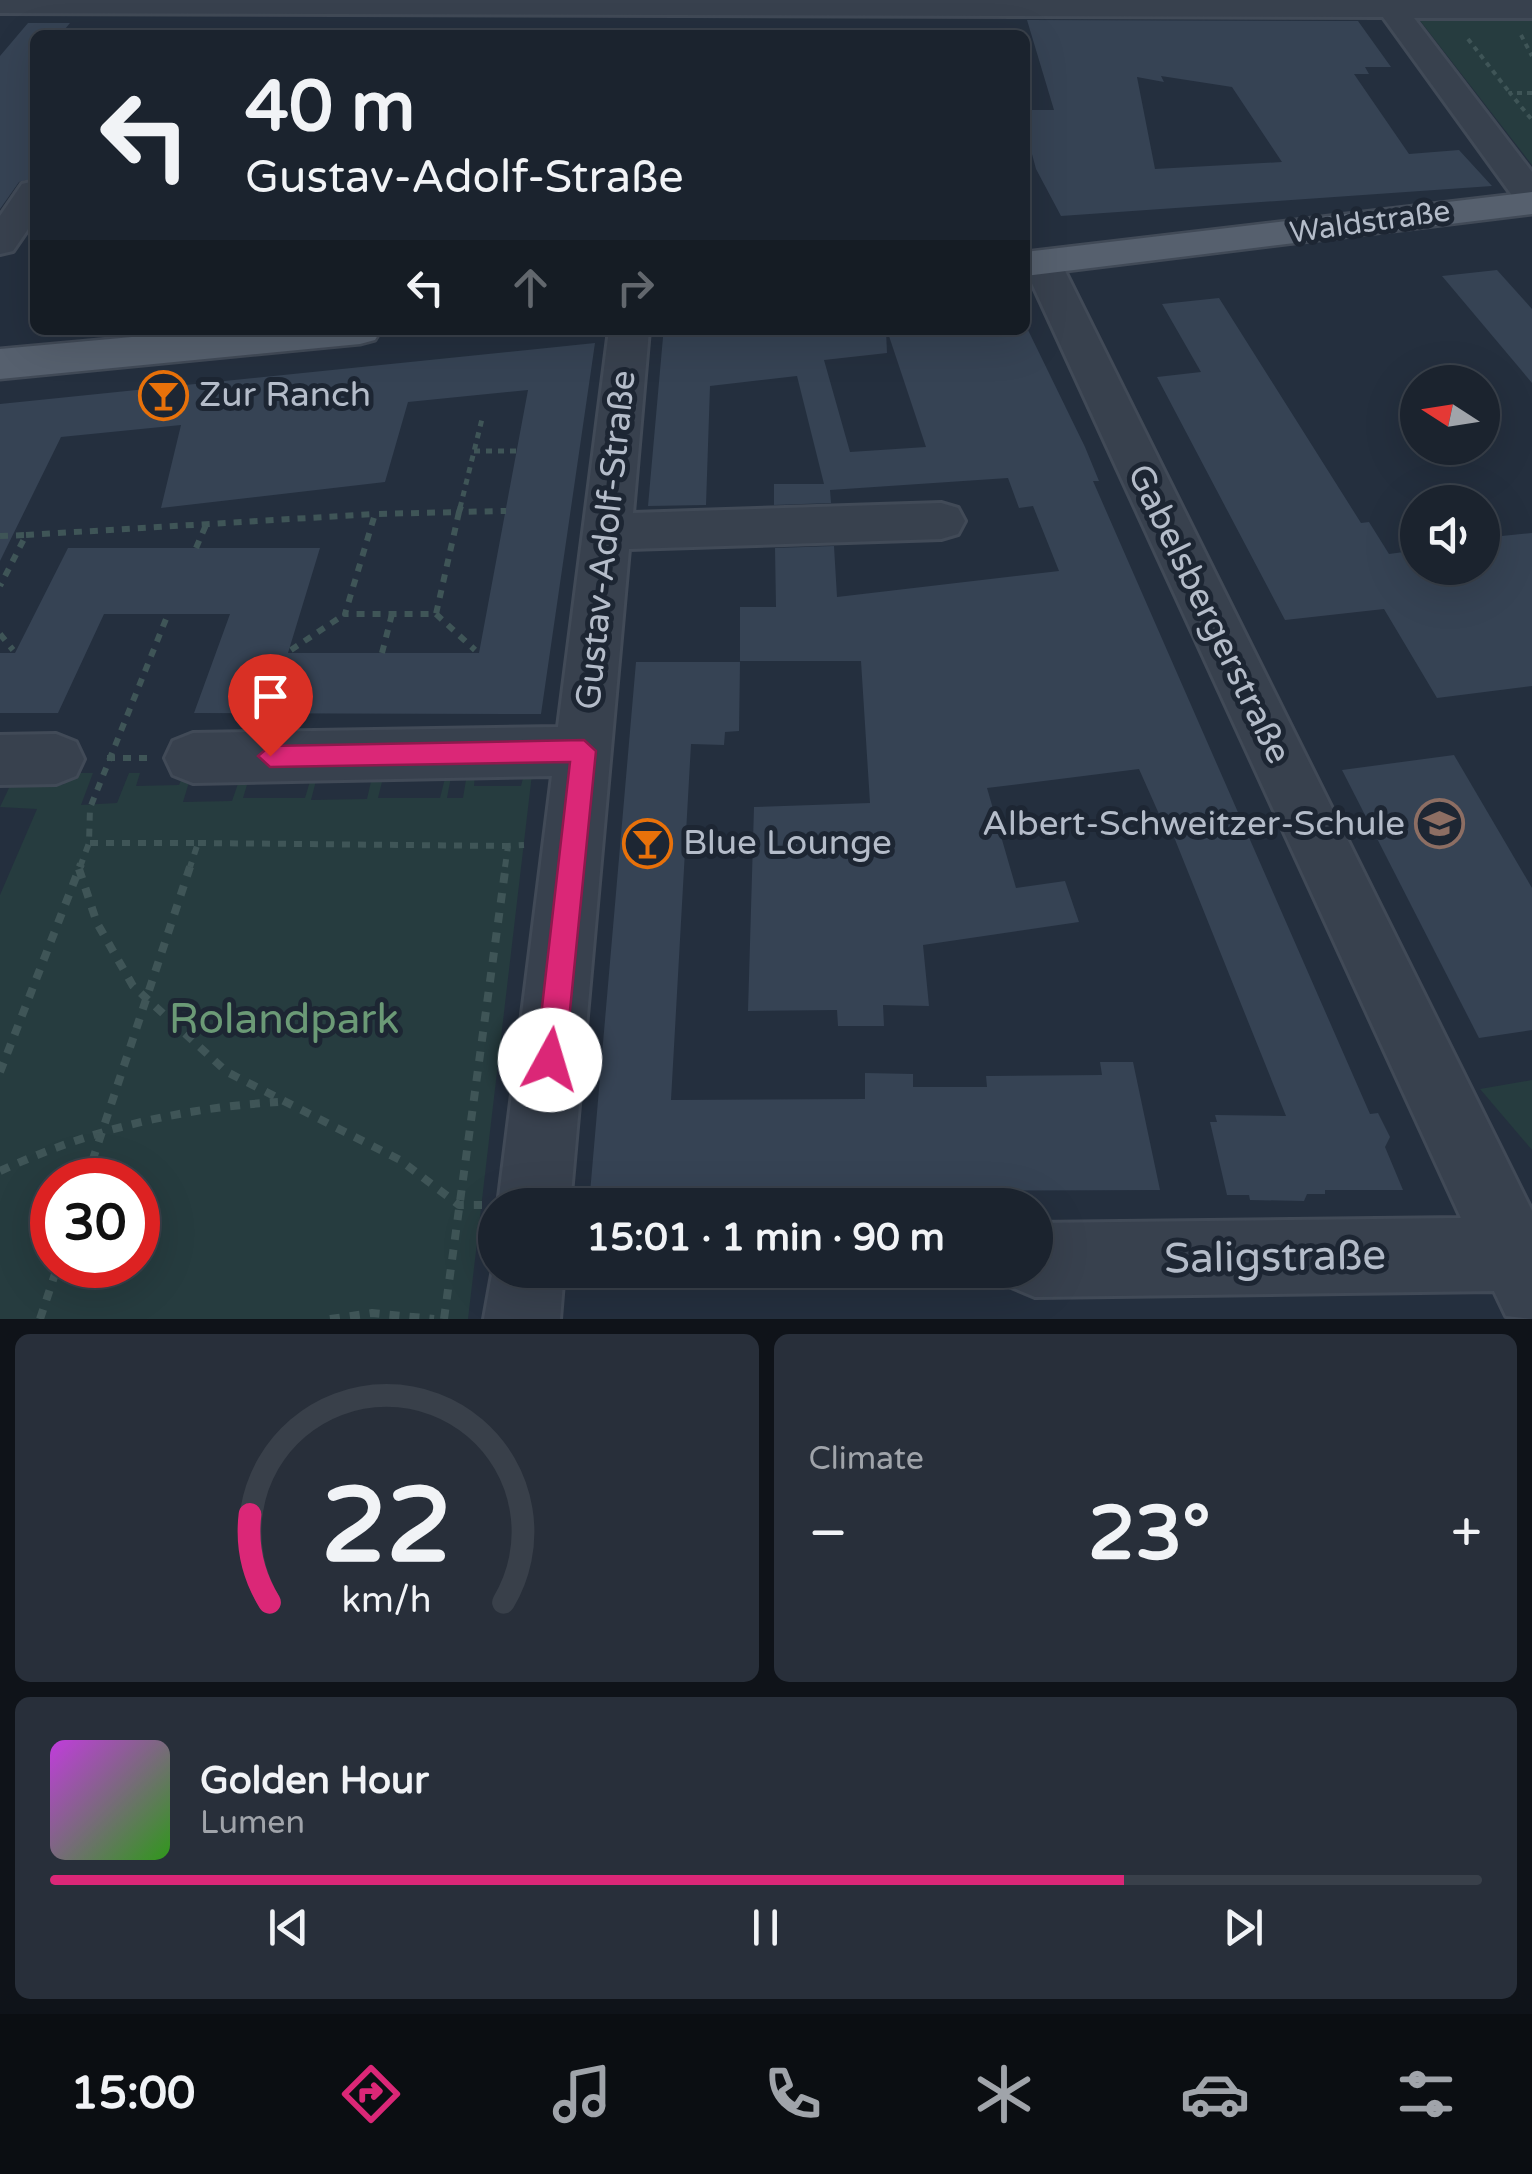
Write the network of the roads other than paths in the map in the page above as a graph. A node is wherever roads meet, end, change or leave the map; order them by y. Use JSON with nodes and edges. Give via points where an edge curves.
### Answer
{"nodes":[{"id":1,"x":1440,"y":0,"type":"edge"},
{"id":2,"x":169,"y":2,"type":"edge"},
{"id":3,"x":663,"y":2,"type":"edge"},
{"id":4,"x":1386,"y":2,"type":"edge"},
{"id":5,"x":0,"y":4,"type":"edge"},
{"id":6,"x":1517,"y":9,"type":"edge"},
{"id":7,"x":149,"y":30,"type":"edge"},
{"id":8,"x":660,"y":30,"type":"edge"},
{"id":9,"x":30,"y":199,"type":"edge"},
{"id":10,"x":1532,"y":200,"type":"edge"},
{"id":11,"x":1532,"y":231,"type":"edge"},
{"id":12,"x":0,"y":244,"type":"edge"},
{"id":13,"x":1208,"y":245,"type":"junction"},
{"id":14,"x":1033,"y":264,"type":"edge"},
{"id":15,"x":307,"y":335,"type":"edge"},
{"id":16,"x":628,"y":335,"type":"edge"},
{"id":17,"x":0,"y":364,"type":"edge"},
{"id":18,"x":942,"y":521,"type":"dead end"},
{"id":19,"x":608,"y":532,"type":"junction"},
{"id":20,"x":584,"y":751,"type":"junction"},
{"id":21,"x":193,"y":758,"type":"road end"},
{"id":22,"x":56,"y":759,"type":"road end"},
{"id":23,"x":0,"y":760,"type":"edge"},
{"id":24,"x":514,"y":1188,"type":"edge"},
{"id":25,"x":1053,"y":1260,"type":"edge"},
{"id":26,"x":1523,"y":1272,"type":"edge"},
{"id":27,"x":525,"y":1288,"type":"edge"},
{"id":28,"x":522,"y":1319,"type":"edge"}],
"edges":[{"from":1,"to":6,"type":"street"},
{"from":2,"to":3,"type":"street"},
{"from":2,"to":5,"type":"street"},
{"from":2,"to":7,"type":"street"},
{"from":3,"to":4,"type":"street"},
{"from":3,"to":8,"type":"street"},
{"from":4,"to":6,"type":"street"},
{"from":4,"to":10,"type":"street"},
{"from":9,"to":12,"type":"street"},
{"from":10,"to":13,"type":"main road","name":"Waldstraße"},
{"from":11,"to":13,"type":"main road","name":"Waldstraße","via":[[1399,242]]},
{"from":13,"to":14,"type":"main road","name":"Waldstraße"},
{"from":14,"to":26,"type":"street","name":"Gabelsbergerstraße"},
{"from":15,"to":17,"type":"main road"},
{"from":16,"to":19,"type":"street","name":"Gustav-Adolf-Straße"},
{"from":18,"to":19,"type":"street"},
{"from":19,"to":20,"type":"street","name":"Gustav-Adolf-Straße"},
{"from":20,"to":21,"type":"street","name":"Gustav-Adolf-Straße"},
{"from":20,"to":24,"type":"street","name":"Gustav-Adolf-Straße"},
{"from":22,"to":23,"type":"street"},
{"from":25,"to":26,"type":"street","name":"Saligstraße"},
{"from":27,"to":28,"type":"street"}]}
